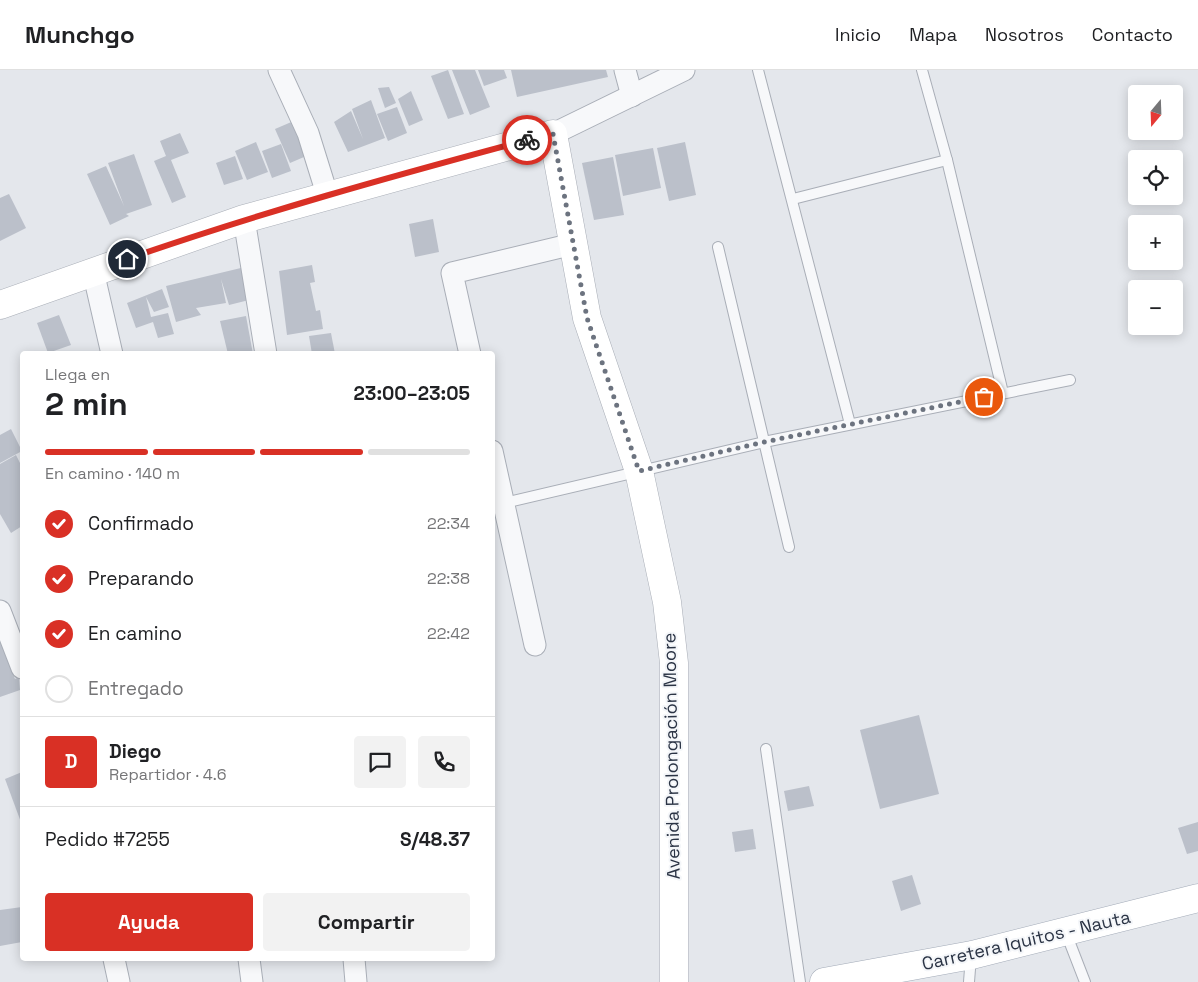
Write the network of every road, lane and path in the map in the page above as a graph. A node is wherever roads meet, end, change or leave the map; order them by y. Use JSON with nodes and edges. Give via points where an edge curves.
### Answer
{"nodes":[{"id":1,"x":279,"y":70,"type":"edge"},
{"id":2,"x":625,"y":70,"type":"edge"},
{"id":3,"x":684,"y":70,"type":"edge"},
{"id":4,"x":758,"y":70,"type":"edge"},
{"id":5,"x":922,"y":70,"type":"edge"},
{"id":6,"x":632,"y":96,"type":"junction"},
{"id":7,"x":553,"y":134,"type":"junction"},
{"id":8,"x":947,"y":160,"type":"junction"},
{"id":9,"x":328,"y":194,"type":"junction"},
{"id":10,"x":793,"y":199,"type":"junction"},
{"id":11,"x":244,"y":219,"type":"junction"},
{"id":12,"x":573,"y":244,"type":"junction"},
{"id":13,"x":718,"y":247,"type":"dead end"},
{"id":14,"x":93,"y":271,"type":"junction"},
{"id":15,"x":0,"y":305,"type":"edge"},
{"id":16,"x":111,"y":351,"type":"edge"},
{"id":17,"x":266,"y":351,"type":"edge"},
{"id":18,"x":469,"y":351,"type":"edge"},
{"id":19,"x":1070,"y":380,"type":"dead end"},
{"id":20,"x":1003,"y":393,"type":"junction"},
{"id":21,"x":850,"y":424,"type":"junction"},
{"id":22,"x":764,"y":442,"type":"junction"},
{"id":23,"x":495,"y":464,"type":"edge"},
{"id":24,"x":639,"y":471,"type":"junction"},
{"id":25,"x":504,"y":503,"type":"junction"},
{"id":26,"x":789,"y":548,"type":"dead end"},
{"id":27,"x":0,"y":611,"type":"edge"},
{"id":28,"x":535,"y":645,"type":"dead end"},
{"id":29,"x":20,"y":663,"type":"edge"},
{"id":30,"x":766,"y":748,"type":"dead end"},
{"id":31,"x":1198,"y":898,"type":"edge"},
{"id":32,"x":1066,"y":932,"type":"junction"},
{"id":33,"x":972,"y":955,"type":"junction"},
{"id":34,"x":114,"y":961,"type":"edge"},
{"id":35,"x":248,"y":961,"type":"edge"},
{"id":36,"x":354,"y":961,"type":"edge"},
{"id":37,"x":865,"y":979,"type":"edge"},
{"id":38,"x":119,"y":982,"type":"edge"},
{"id":39,"x":252,"y":982,"type":"edge"},
{"id":40,"x":356,"y":982,"type":"edge"},
{"id":41,"x":674,"y":982,"type":"edge"},
{"id":42,"x":800,"y":982,"type":"edge"},
{"id":43,"x":824,"y":982,"type":"edge"},
{"id":44,"x":969,"y":982,"type":"edge"},
{"id":45,"x":1085,"y":982,"type":"edge"}],
"edges":[{"from":1,"to":9,"type":"street","via":[[308,133]]},
{"from":2,"to":6,"type":"street"},
{"from":3,"to":6,"type":"street"},
{"from":4,"to":10,"type":"lane"},
{"from":5,"to":8,"type":"lane"},
{"from":6,"to":7,"type":"street"},
{"from":7,"to":9,"type":"street"},
{"from":7,"to":12,"type":"street","name":"Avenida Prolongación Moore"},
{"from":8,"to":10,"type":"lane"},
{"from":8,"to":20,"type":"lane"},
{"from":9,"to":11,"type":"street"},
{"from":10,"to":21,"type":"lane"},
{"from":11,"to":14,"type":"street"},
{"from":11,"to":17,"type":"street"},
{"from":12,"to":18,"type":"street","via":[[452,273]]},
{"from":12,"to":24,"type":"street","name":"Avenida Prolongación Moore","via":[[587,318]]},
{"from":13,"to":22,"type":"lane"},
{"from":14,"to":15,"type":"street"},
{"from":14,"to":16,"type":"street"},
{"from":19,"to":20,"type":"lane"},
{"from":20,"to":21,"type":"lane"},
{"from":21,"to":22,"type":"lane"},
{"from":22,"to":24,"type":"lane"},
{"from":22,"to":26,"type":"lane"},
{"from":23,"to":25,"type":"street"},
{"from":24,"to":25,"type":"lane"},
{"from":24,"to":41,"type":"street","name":"Avenida Prolongación Moore","via":[[667,602],[674,663]]},
{"from":25,"to":28,"type":"street"},
{"from":27,"to":29,"type":"street"},
{"from":30,"to":42,"type":"lane"},
{"from":31,"to":32,"type":"street","name":"Carretera Iquitos - Nauta"},
{"from":32,"to":33,"type":"street","name":"Carretera Iquitos - Nauta"},
{"from":32,"to":45,"type":"lane"},
{"from":33,"to":37,"type":"street","name":"Carretera Iquitos - Nauta"},
{"from":33,"to":44,"type":"lane"},
{"from":34,"to":38,"type":"street"},
{"from":35,"to":39,"type":"street"},
{"from":36,"to":40,"type":"street"},
{"from":37,"to":43,"type":"street","name":"Carretera Iquitos - Nauta"}]}
